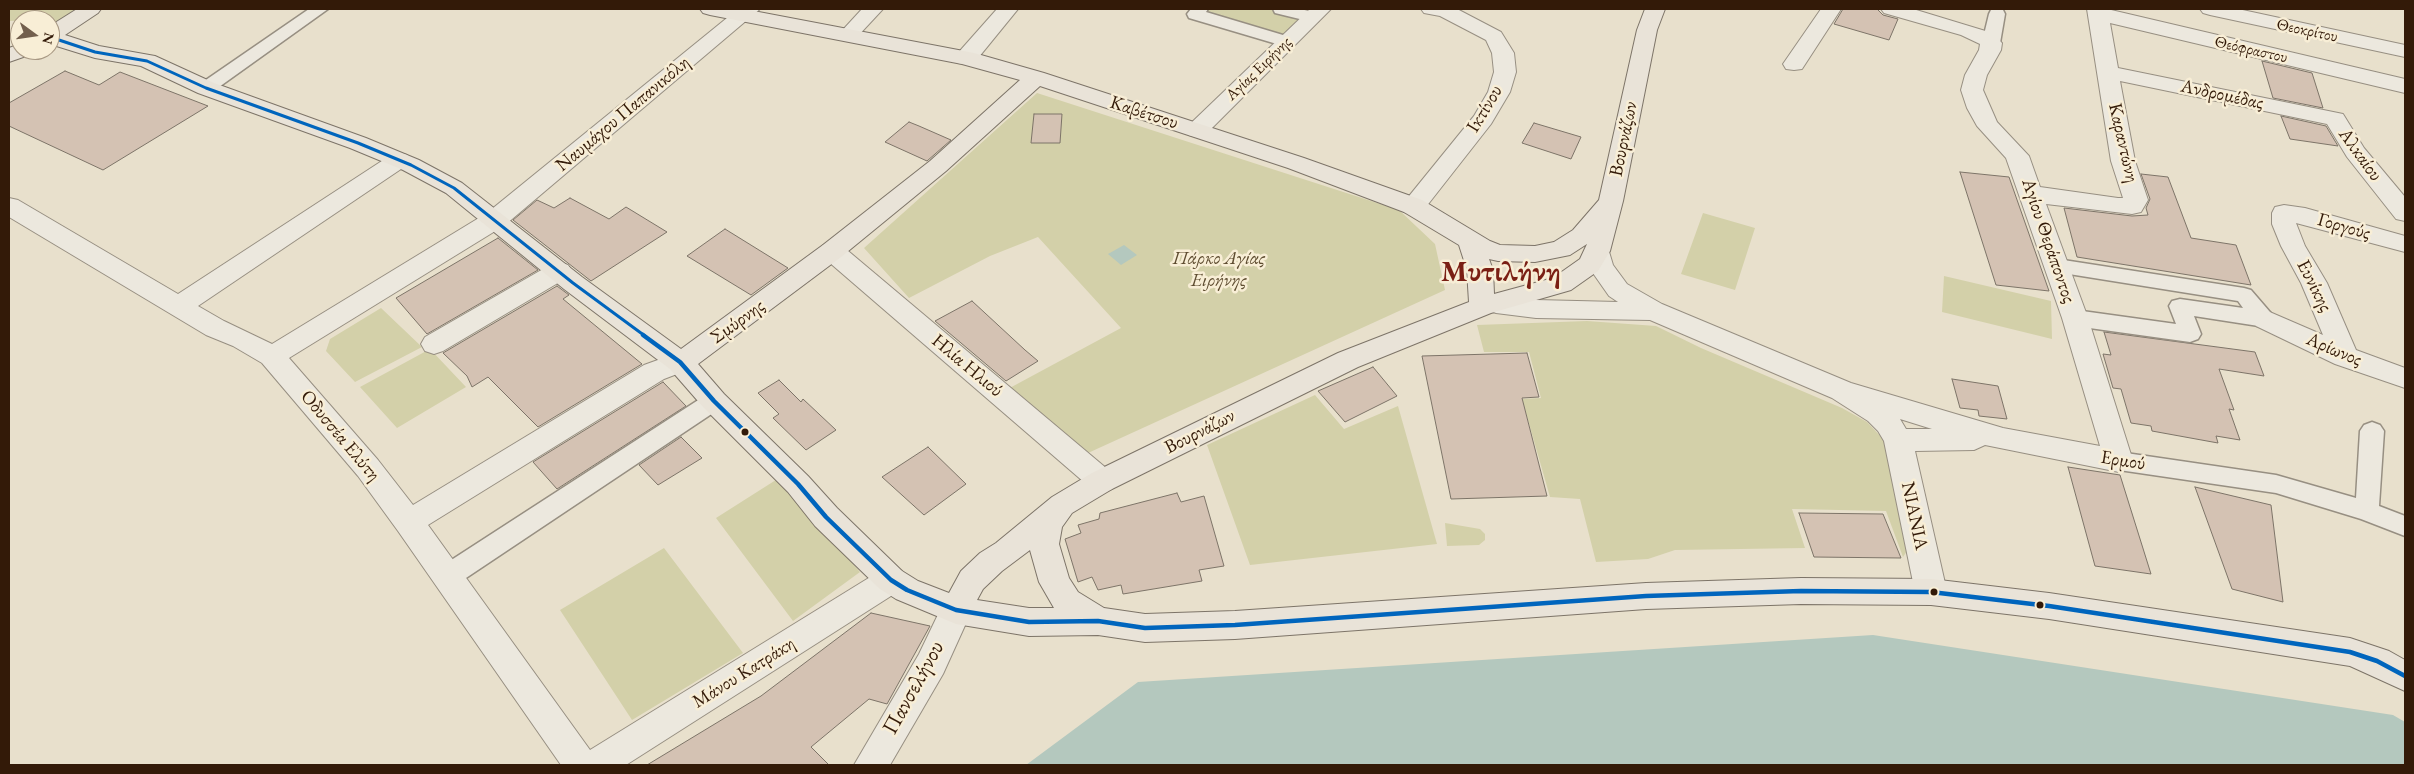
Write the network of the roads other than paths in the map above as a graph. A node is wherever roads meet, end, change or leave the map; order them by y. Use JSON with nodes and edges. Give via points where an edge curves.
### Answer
{"nodes":[{"id":1,"x":91,"y":9,"type":"edge"},
{"id":2,"x":320,"y":9,"type":"edge"},
{"id":3,"x":710,"y":9,"type":"edge"},
{"id":4,"x":873,"y":9,"type":"edge"},
{"id":5,"x":1008,"y":9,"type":"edge"},
{"id":6,"x":1200,"y":9,"type":"edge"},
{"id":7,"x":1281,"y":9,"type":"edge"},
{"id":8,"x":1440,"y":9,"type":"edge"},
{"id":9,"x":1655,"y":9,"type":"edge"},
{"id":10,"x":1831,"y":9,"type":"edge"},
{"id":11,"x":1891,"y":9,"type":"edge"},
{"id":12,"x":2210,"y":9,"type":"edge"},
{"id":13,"x":748,"y":11,"type":"edge"},
{"id":14,"x":2097,"y":11,"type":"edge"},
{"id":15,"x":1316,"y":13,"type":"edge"},
{"id":16,"x":1997,"y":14,"type":"dead end"},
{"id":17,"x":60,"y":29,"type":"edge"},
{"id":18,"x":849,"y":34,"type":"junction"},
{"id":19,"x":60,"y":40,"type":"edge"},
{"id":20,"x":1988,"y":40,"type":"junction"},
{"id":21,"x":1287,"y":42,"type":"junction"},
{"id":22,"x":2405,"y":51,"type":"edge"},
{"id":23,"x":966,"y":58,"type":"junction"},
{"id":24,"x":1794,"y":64,"type":"dead end"},
{"id":25,"x":2108,"y":72,"type":"junction"},
{"id":26,"x":1036,"y":78,"type":"junction"},
{"id":27,"x":2405,"y":86,"type":"edge"},
{"id":28,"x":206,"y":88,"type":"junction"},
{"id":29,"x":2335,"y":119,"type":"joint"},
{"id":30,"x":1197,"y":130,"type":"junction"},
{"id":31,"x":400,"y":160,"type":"junction"},
{"id":32,"x":2032,"y":194,"type":"junction"},
{"id":33,"x":1612,"y":201,"type":"junction"},
{"id":34,"x":9,"y":206,"type":"edge"},
{"id":35,"x":1413,"y":206,"type":"junction"},
{"id":36,"x":2405,"y":213,"type":"edge"},
{"id":37,"x":2283,"y":215,"type":"joint"},
{"id":38,"x":496,"y":220,"type":"junction"},
{"id":39,"x":1470,"y":240,"type":"junction"},
{"id":40,"x":2405,"y":244,"type":"edge"},
{"id":41,"x":1561,"y":249,"type":"joint"},
{"id":42,"x":832,"y":251,"type":"junction"},
{"id":43,"x":1598,"y":251,"type":"junction"},
{"id":44,"x":2057,"y":266,"type":"junction"},
{"id":45,"x":559,"y":271,"type":"junction"},
{"id":46,"x":1489,"y":305,"type":"junction"},
{"id":47,"x":179,"y":306,"type":"junction"},
{"id":48,"x":1653,"y":311,"type":"junction"},
{"id":49,"x":2075,"y":318,"type":"junction"},
{"id":50,"x":2265,"y":319,"type":"junction"},
{"id":51,"x":434,"y":344,"type":"dead end"},
{"id":52,"x":272,"y":356,"type":"junction"},
{"id":53,"x":2345,"y":357,"type":"junction"},
{"id":54,"x":680,"y":362,"type":"junction"},
{"id":55,"x":2405,"y":378,"type":"edge"},
{"id":56,"x":1842,"y":391,"type":"junction"},
{"id":57,"x":714,"y":401,"type":"junction"},
{"id":58,"x":2372,"y":431,"type":"dead end"},
{"id":59,"x":2003,"y":439,"type":"junction"},
{"id":60,"x":1898,"y":440,"type":"junction"},
{"id":61,"x":2119,"y":461,"type":"junction"},
{"id":62,"x":1102,"y":481,"type":"junction"},
{"id":63,"x":1062,"y":505,"type":"junction"},
{"id":64,"x":2367,"y":511,"type":"junction"},
{"id":65,"x":409,"y":522,"type":"junction"},
{"id":66,"x":2405,"y":526,"type":"edge"},
{"id":67,"x":448,"y":576,"type":"junction"},
{"id":68,"x":891,"y":580,"type":"junction"},
{"id":69,"x":1931,"y":592,"type":"junction"},
{"id":70,"x":956,"y":610,"type":"junction"},
{"id":71,"x":1098,"y":621,"type":"junction"},
{"id":72,"x":2405,"y":676,"type":"edge"},
{"id":73,"x":581,"y":765,"type":"edge"},
{"id":74,"x":596,"y":765,"type":"edge"},
{"id":75,"x":871,"y":765,"type":"edge"}],
"edges":[{"from":1,"to":17,"type":"main road"},
{"from":2,"to":28,"type":"street"},
{"from":3,"to":13,"type":"main road","name":"Καβέτσου"},
{"from":4,"to":18,"type":"street"},
{"from":5,"to":23,"type":"street"},
{"from":6,"to":21,"type":"street","via":[[1195,14]]},
{"from":7,"to":15,"type":"street"},
{"from":8,"to":35,"type":"street","name":"Ικτίνου","via":[[1494,36],[1503,53],[1505,72],[1499,92],[1483,120]]},
{"from":9,"to":33,"type":"main road","name":"Βουρνάζων","via":[[1647,30]]},
{"from":10,"to":24,"type":"street"},
{"from":11,"to":20,"type":"street"},
{"from":12,"to":22,"type":"street","name":"Θεοκρίτου"},
{"from":13,"to":18,"type":"main road","name":"Καβέτσου"},
{"from":13,"to":38,"type":"street","name":"Ναυμάχου Παπανικόλη"},
{"from":14,"to":25,"type":"street","name":"Καραντώνη"},
{"from":14,"to":27,"type":"street","name":"Θεόφραστου"},
{"from":15,"to":21,"type":"street","name":"Αγίας Ειρήνης"},
{"from":16,"to":20,"type":"street"},
{"from":18,"to":23,"type":"main road","name":"Καβέτσου"},
{"from":19,"to":28,"type":"main road","via":[[95,52],[147,61]]},
{"from":20,"to":32,"type":"street","name":"Αγίου Θεράποντος","via":[[1990,50],[1976,75],[1972,90],[1988,126],[2017,156]]},
{"from":21,"to":30,"type":"street","name":"Αγίας Ειρήνης"},
{"from":23,"to":26,"type":"main road","name":"Καβέτσου"},
{"from":25,"to":29,"type":"street","name":"Ανδρομέδας"},
{"from":25,"to":32,"type":"street","name":"Καραντώνη","via":[[2123,161],[2136,200],[2132,206],[2118,206]]},
{"from":26,"to":30,"type":"main road","name":"Καβέτσου"},
{"from":26,"to":42,"type":"main road","name":"Σμύρνης","via":[[938,166]]},
{"from":28,"to":31,"type":"main road"},
{"from":29,"to":36,"type":"street","name":"Αλκαίου","via":[[2355,152]]},
{"from":30,"to":35,"type":"main road","name":"Καβέτσου"},
{"from":31,"to":38,"type":"main road","via":[[454,188]]},
{"from":31,"to":47,"type":"street"},
{"from":32,"to":44,"type":"street","name":"Αγίου Θεράποντος"},
{"from":33,"to":41,"type":"main road","name":"Βουρνάζων","via":[[1582,236]]},
{"from":33,"to":43,"type":"main road"},
{"from":34,"to":47,"type":"street","name":"Οδυσσέα Ελύτη"},
{"from":35,"to":39,"type":"main road","name":"Καβέτσου"},
{"from":37,"to":40,"type":"street","name":"Γοργούς","via":[[2284,212],[2300,215]]},
{"from":37,"to":53,"type":"street","name":"Ευνίκης","via":[[2293,246],[2314,283]]},
{"from":38,"to":45,"type":"main road"},
{"from":38,"to":52,"type":"street","name":"Ναυμάχου Παπανικόλη"},
{"from":39,"to":41,"type":"main road","name":"Καβέτσου","via":[[1507,255]]},
{"from":39,"to":46,"type":"main road"},
{"from":42,"to":54,"type":"main road","name":"Σμύρνης"},
{"from":42,"to":62,"type":"street","name":"Ηλία Ηλιού"},
{"from":43,"to":46,"type":"main road","name":"Βουρνάζων","via":[[1589,265],[1562,284]]},
{"from":43,"to":48,"type":"street","via":[[1601,266],[1618,290]]},
{"from":44,"to":49,"type":"street","name":"Αγίου Θεράποντος"},
{"from":44,"to":50,"type":"street","via":[[2244,295]]},
{"from":45,"to":51,"type":"street"},
{"from":45,"to":54,"type":"main road"},
{"from":46,"to":48,"type":"street"},
{"from":46,"to":62,"type":"main road","name":"Βουρνάζων","via":[[1348,360]]},
{"from":47,"to":52,"type":"street","name":"Οδυσσέα Ελύτη"},
{"from":48,"to":56,"type":"street"},
{"from":49,"to":50,"type":"street","via":[[2190,334],[2180,306]]},
{"from":49,"to":61,"type":"street","name":"Αγίου Θεράποντος"},
{"from":50,"to":53,"type":"street","name":"Αρίωνος"},
{"from":52,"to":65,"type":"street","name":"Οδυσσέα Ελύτη","via":[[368,468]]},
{"from":53,"to":55,"type":"street","name":"Αρίωνος"},
{"from":54,"to":57,"type":"main road"},
{"from":54,"to":65,"type":"street","name":"Σμύρνης","via":[[654,372]]},
{"from":56,"to":59,"type":"street","name":"Ερμού"},
{"from":56,"to":60,"type":"street","via":[[1878,414]]},
{"from":57,"to":67,"type":"street"},
{"from":57,"to":68,"type":"main road"},
{"from":58,"to":64,"type":"street"},
{"from":59,"to":60,"type":"street"},
{"from":59,"to":61,"type":"street","name":"Ερμού"},
{"from":60,"to":69,"type":"street","name":"NIANIA"},
{"from":61,"to":64,"type":"street","name":"Ερμού","via":[[2276,484]]},
{"from":62,"to":63,"type":"main road","name":"Βουρνάζων"},
{"from":63,"to":70,"type":"main road","name":"Βουρνάζων","via":[[972,580]]},
{"from":63,"to":71,"type":"main road","via":[[1052,515],[1044,535],[1055,582],[1067,601]]},
{"from":64,"to":66,"type":"street","name":"Ερμού"},
{"from":65,"to":67,"type":"street","name":"Οδυσσέα Ελύτη"},
{"from":67,"to":73,"type":"street","name":"Οδυσσέα Ελύτη"},
{"from":68,"to":70,"type":"main road","via":[[906,590]]},
{"from":68,"to":74,"type":"street","name":"Μάνου Κατράκη"},
{"from":69,"to":71,"type":"main road","via":[[1800,591],[1646,596],[1235,625],[1145,628]]},
{"from":69,"to":72,"type":"main road","via":[[2050,606],[2350,652]]},
{"from":70,"to":71,"type":"main road","via":[[1029,622]]},
{"from":70,"to":75,"type":"street","name":"Πανσελήνου","via":[[931,664]]}]}
